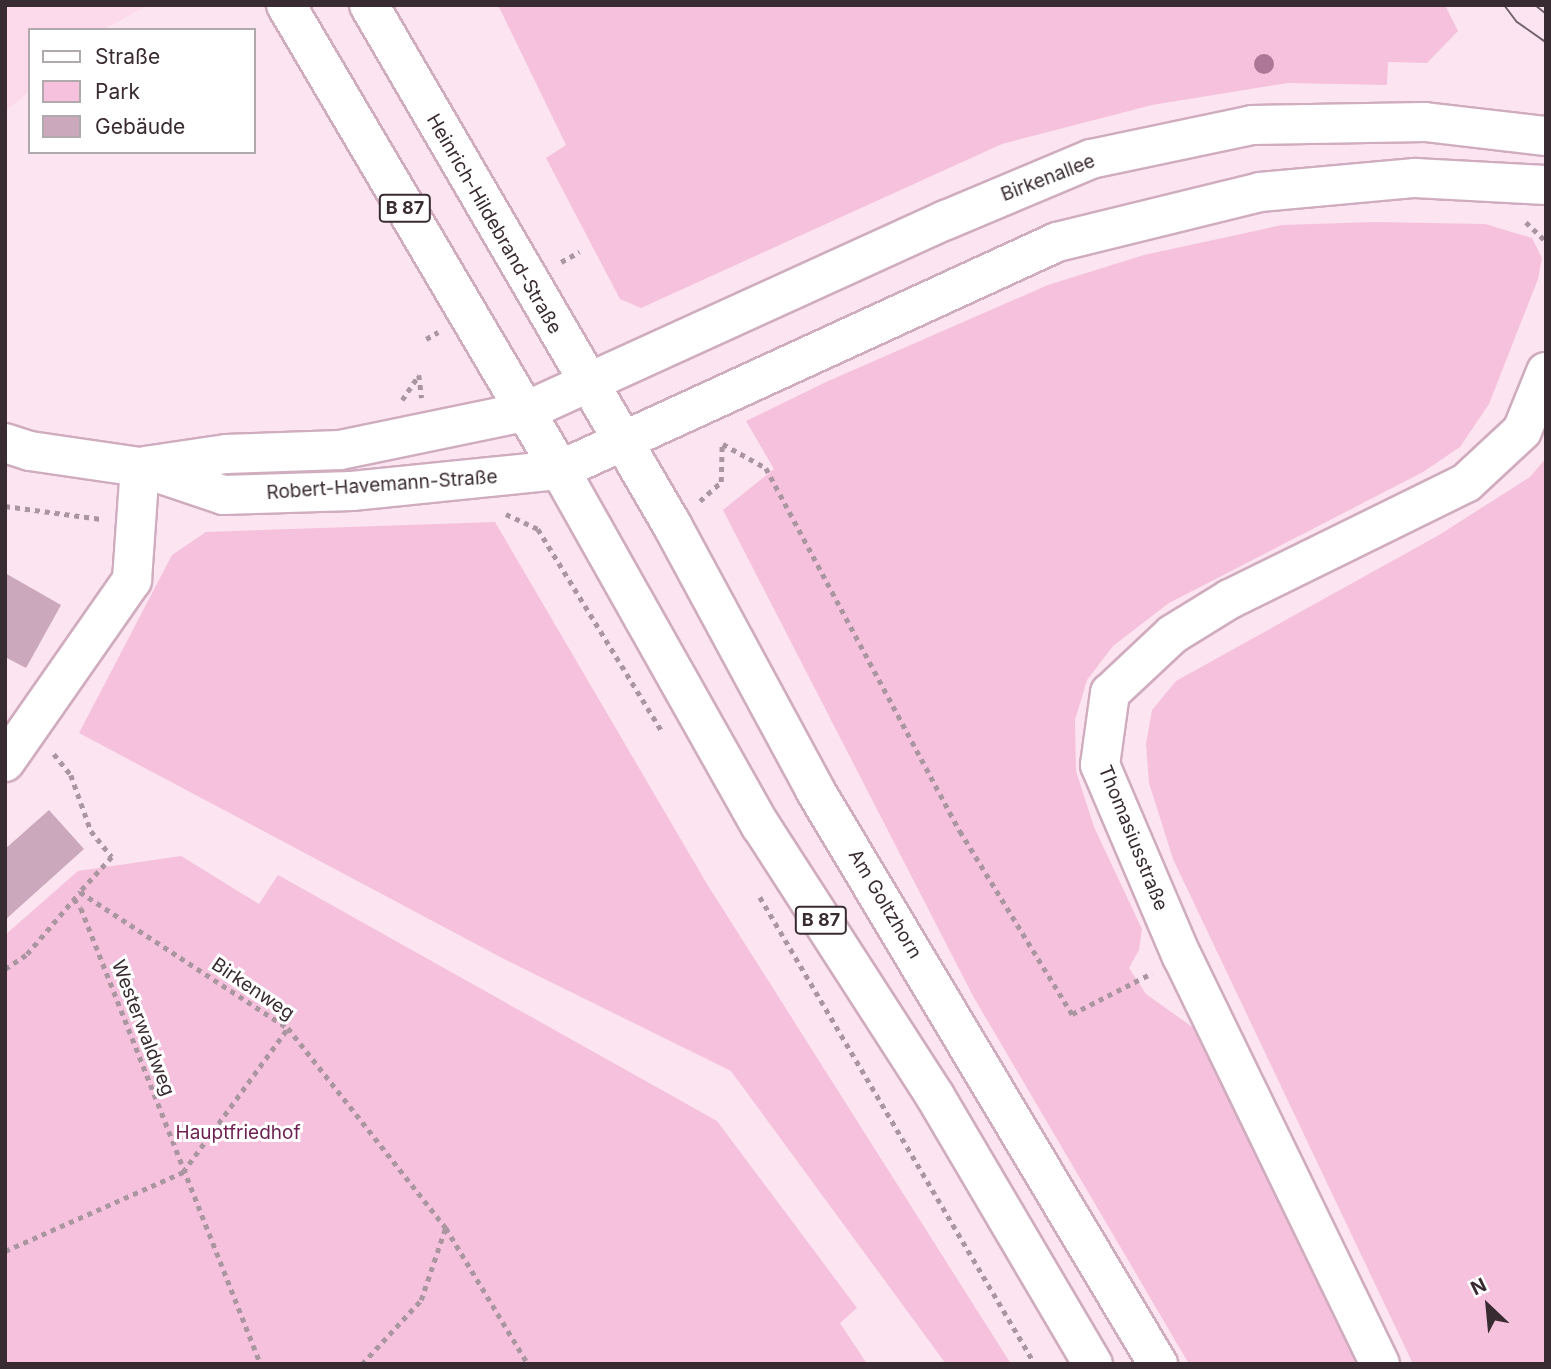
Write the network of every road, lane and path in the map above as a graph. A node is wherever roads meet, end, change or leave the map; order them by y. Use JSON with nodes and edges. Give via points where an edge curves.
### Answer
{"nodes":[{"id":1,"x":286,"y":5,"type":"edge"},
{"id":2,"x":369,"y":5,"type":"edge"},
{"id":3,"x":1546,"y":136,"type":"edge"},
{"id":4,"x":1546,"y":185,"type":"edge"},
{"id":5,"x":1521,"y":217,"type":"dead end"},
{"id":6,"x":1546,"y":241,"type":"edge"},
{"id":7,"x":1546,"y":372,"type":"edge"},
{"id":8,"x":585,"y":381,"type":"junction"},
{"id":9,"x":524,"y":412,"type":"junction"},
{"id":10,"x":622,"y":440,"type":"junction"},
{"id":11,"x":5,"y":443,"type":"edge"},
{"id":12,"x":723,"y":444,"type":"dead end"},
{"id":13,"x":140,"y":467,"type":"junction"},
{"id":14,"x":560,"y":470,"type":"junction"},
{"id":15,"x":5,"y":506,"type":"edge"},
{"id":16,"x":501,"y":511,"type":"dead end"},
{"id":17,"x":136,"y":524,"type":"junction"},
{"id":18,"x":18,"y":721,"type":"edge"},
{"id":19,"x":670,"y":745,"type":"dead end"},
{"id":20,"x":5,"y":762,"type":"edge"},
{"id":21,"x":754,"y":888,"type":"dead end"},
{"id":22,"x":80,"y":892,"type":"junction"},
{"id":23,"x":74,"y":900,"type":"junction"},
{"id":24,"x":1182,"y":957,"type":"junction"},
{"id":25,"x":5,"y":969,"type":"edge"},
{"id":26,"x":288,"y":1028,"type":"junction"},
{"id":27,"x":183,"y":1172,"type":"junction"},
{"id":28,"x":446,"y":1228,"type":"junction"},
{"id":29,"x":5,"y":1251,"type":"edge"},
{"id":30,"x":261,"y":1364,"type":"edge"},
{"id":31,"x":362,"y":1364,"type":"edge"},
{"id":32,"x":528,"y":1364,"type":"edge"},
{"id":33,"x":1035,"y":1364,"type":"edge"},
{"id":34,"x":1093,"y":1364,"type":"edge"},
{"id":35,"x":1158,"y":1364,"type":"edge"},
{"id":36,"x":1381,"y":1364,"type":"edge"}],
"edges":[{"from":1,"to":9,"type":"street","number":"B 87"},
{"from":2,"to":8,"type":"street","name":"Heinrich-Hildebrand-Straße"},
{"from":3,"to":8,"type":"street","name":"Birkenallee","via":[[1425,122],[1252,125],[1091,159]]},
{"from":4,"to":10,"type":"street","via":[[1415,178],[1260,192],[1057,243]]},
{"from":5,"to":6,"type":"path"},
{"from":7,"to":24,"type":"street","name":"Thomasiusstraße","via":[[1522,431],[1466,484],[1230,600],[1173,634],[1110,693],[1100,765]]},
{"from":8,"to":9,"type":"street","name":"Robert-Havemann-Straße"},
{"from":8,"to":10,"type":"street","name":"Heinrich-Hildebrand-Straße"},
{"from":9,"to":13,"type":"street","name":"Robert-Havemann-Straße","via":[[340,450],[226,454]]},
{"from":9,"to":14,"type":"street","number":"B 87"},
{"from":10,"to":14,"type":"street","name":"Robert-Havemann-Straße"},
{"from":10,"to":35,"type":"street","name":"Am Goltzhorn","via":[[815,790]]},
{"from":11,"to":13,"type":"street","name":"Robert-Havemann-Straße","via":[[30,451]]},
{"from":12,"to":24,"type":"path","via":[[766,468],[960,831],[1072,1014]]},
{"from":13,"to":14,"type":"street","name":"Robert-Havemann-Straße","via":[[223,495],[352,491]]},
{"from":13,"to":17,"type":"street"},
{"from":14,"to":34,"type":"street","number":"B 87","via":[[761,827],[935,1096]]},
{"from":15,"to":17,"type":"path"},
{"from":16,"to":19,"type":"path","via":[[538,529]]},
{"from":17,"to":18,"type":"street","via":[[132,580]]},
{"from":18,"to":20,"type":"street"},
{"from":18,"to":22,"type":"path","via":[[71,775],[91,831],[112,857]]},
{"from":21,"to":33,"type":"path"},
{"from":22,"to":23,"type":"path"},
{"from":22,"to":26,"type":"path","name":"Birkenweg"},
{"from":23,"to":25,"type":"path","via":[[27,954]]},
{"from":23,"to":27,"type":"path","name":"Westerwaldweg","via":[[81,908]]},
{"from":24,"to":36,"type":"street","name":"Thomasiusstraße"},
{"from":26,"to":27,"type":"path"},
{"from":26,"to":28,"type":"path","name":"Birkenweg"},
{"from":27,"to":29,"type":"path"},
{"from":27,"to":30,"type":"path","name":"Westerwaldweg"},
{"from":28,"to":31,"type":"path","via":[[421,1300]]},
{"from":28,"to":32,"type":"path","name":"Birkenweg"}]}
